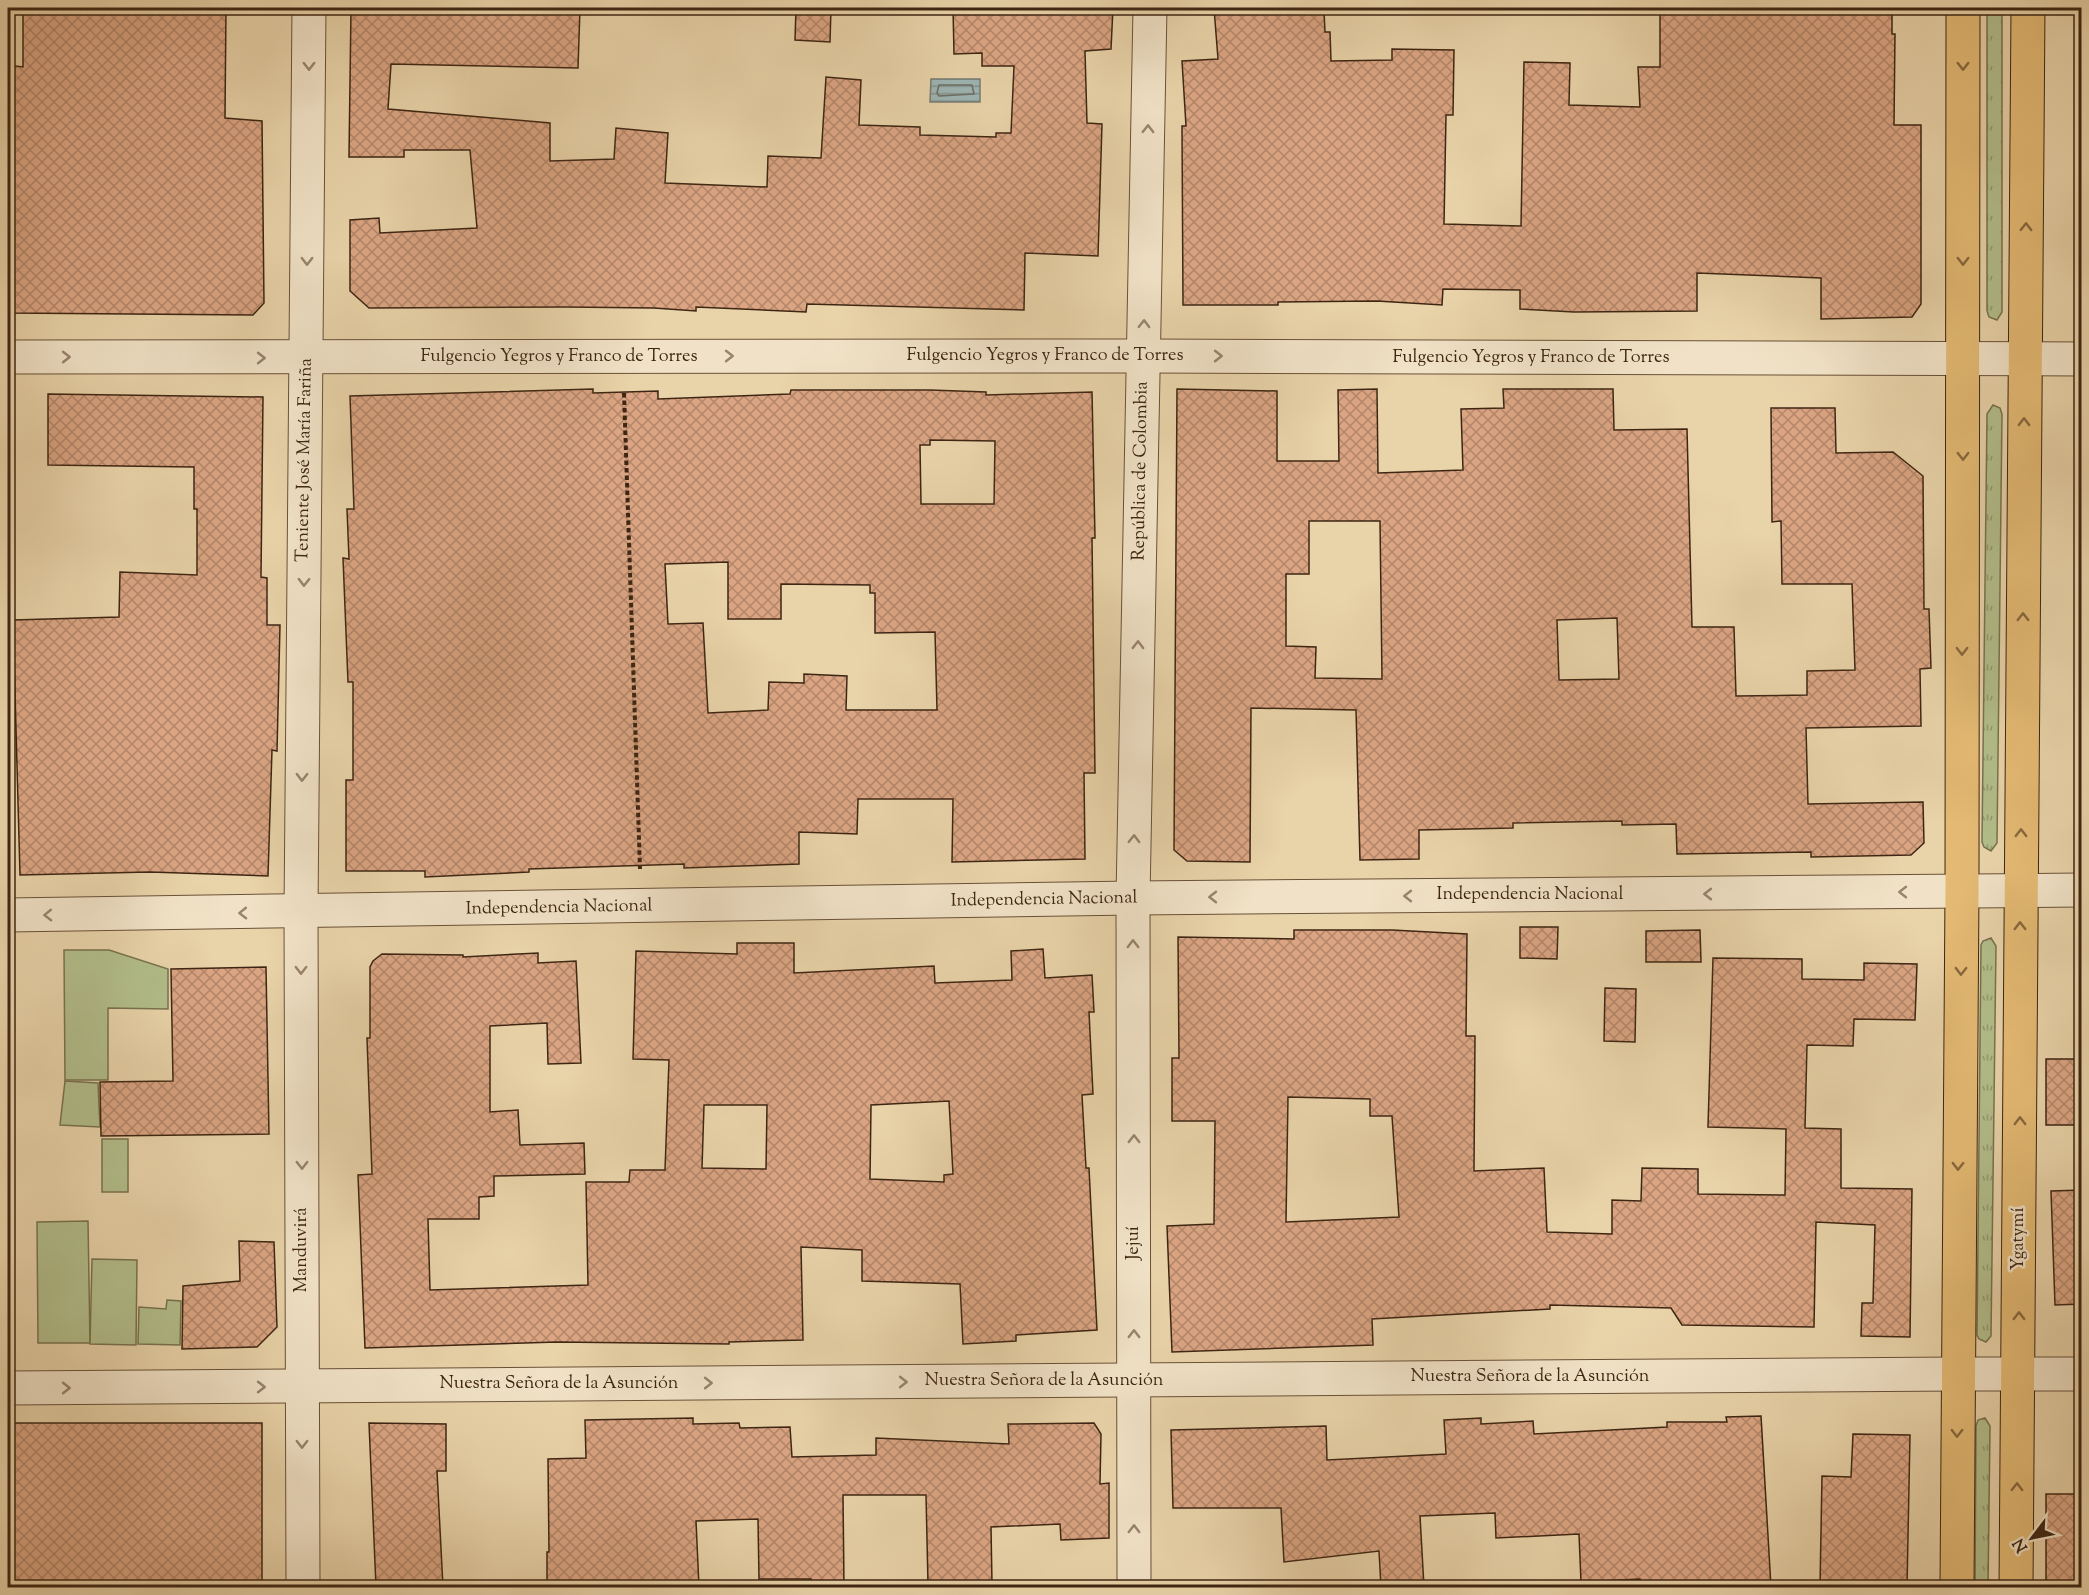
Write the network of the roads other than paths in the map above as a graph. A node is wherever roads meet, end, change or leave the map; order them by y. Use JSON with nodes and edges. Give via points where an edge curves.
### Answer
{"nodes":[{"id":1,"x":309,"y":8,"type":"edge"},
{"id":2,"x":1150,"y":8,"type":"edge"},
{"id":3,"x":1963,"y":8,"type":"edge"},
{"id":4,"x":2028,"y":8,"type":"edge"},
{"id":5,"x":1144,"y":356,"type":"junction"},
{"id":6,"x":8,"y":357,"type":"edge"},
{"id":7,"x":306,"y":358,"type":"junction"},
{"id":8,"x":2082,"y":359,"type":"edge"},
{"id":9,"x":1963,"y":360,"type":"junction"},
{"id":10,"x":2025,"y":360,"type":"junction"},
{"id":11,"x":2082,"y":890,"type":"edge"},
{"id":12,"x":2020,"y":891,"type":"junction"},
{"id":13,"x":1962,"y":892,"type":"junction"},
{"id":14,"x":1133,"y":898,"type":"junction"},
{"id":15,"x":301,"y":912,"type":"junction"},
{"id":16,"x":8,"y":915,"type":"edge"},
{"id":17,"x":1957,"y":1374,"type":"junction"},
{"id":18,"x":2019,"y":1374,"type":"junction"},
{"id":19,"x":2082,"y":1374,"type":"edge"},
{"id":20,"x":1134,"y":1380,"type":"junction"},
{"id":21,"x":302,"y":1386,"type":"junction"},
{"id":22,"x":8,"y":1388,"type":"edge"},
{"id":23,"x":303,"y":1587,"type":"edge"},
{"id":24,"x":1134,"y":1587,"type":"edge"},
{"id":25,"x":1957,"y":1587,"type":"edge"},
{"id":26,"x":2016,"y":1587,"type":"edge"}],
"edges":[{"from":1,"to":7,"type":"street","name":"Teniente José María Fariña","one_way":true},
{"from":5,"to":2,"type":"street","name":"República de Colombia","one_way":true},
{"from":3,"to":9,"type":"main road","one_way":true},
{"from":10,"to":4,"type":"main road","name":"Ygatymí","one_way":true},
{"from":7,"to":5,"type":"street","name":"Fulgencio Yegros y Franco de Torres","one_way":true},
{"from":5,"to":9,"type":"street","name":"Fulgencio Yegros y Franco de Torres","one_way":true},
{"from":14,"to":5,"type":"street","name":"República de Colombia","one_way":true},
{"from":6,"to":7,"type":"street","name":"Fulgencio Yegros y Franco de Torres","one_way":true},
{"from":7,"to":15,"type":"street","name":"Teniente José María Fariña","one_way":true},
{"from":8,"to":10,"type":"street","name":"Fulgencio Yegros y Franco de Torres"},
{"from":9,"to":10,"type":"street","name":"Fulgencio Yegros y Franco de Torres"},
{"from":9,"to":13,"type":"main road","one_way":true},
{"from":12,"to":10,"type":"main road","name":"Ygatymí","one_way":true},
{"from":11,"to":12,"type":"street","name":"Independencia Nacional"},
{"from":12,"to":13,"type":"street","name":"Independencia Nacional"},
{"from":18,"to":12,"type":"main road","name":"Ygatymí","one_way":true},
{"from":13,"to":14,"type":"street","name":"Independencia Nacional","one_way":true},
{"from":13,"to":17,"type":"main road","one_way":true},
{"from":14,"to":15,"type":"street","name":"Independencia Nacional"},
{"from":20,"to":14,"type":"street","name":"Jejuí","one_way":true},
{"from":15,"to":16,"type":"street","name":"Independencia Nacional","one_way":true},
{"from":15,"to":21,"type":"street","name":"Manduvirá","one_way":true},
{"from":17,"to":18,"type":"street","name":"Nuestra Señora de la Asunción"},
{"from":17,"to":20,"type":"street","name":"Nuestra Señora de la Asunción"},
{"from":17,"to":25,"type":"main road","one_way":true},
{"from":18,"to":19,"type":"street","name":"Nuestra Señora de la Asunción"},
{"from":26,"to":18,"type":"main road","name":"Ygatymí","one_way":true},
{"from":21,"to":20,"type":"street","name":"Nuestra Señora de la Asunción","one_way":true},
{"from":24,"to":20,"type":"street","name":"Jejuí","one_way":true},
{"from":22,"to":21,"type":"street","name":"Nuestra Señora de la Asunción","one_way":true},
{"from":21,"to":23,"type":"street","name":"Manduvirá","one_way":true}]}
